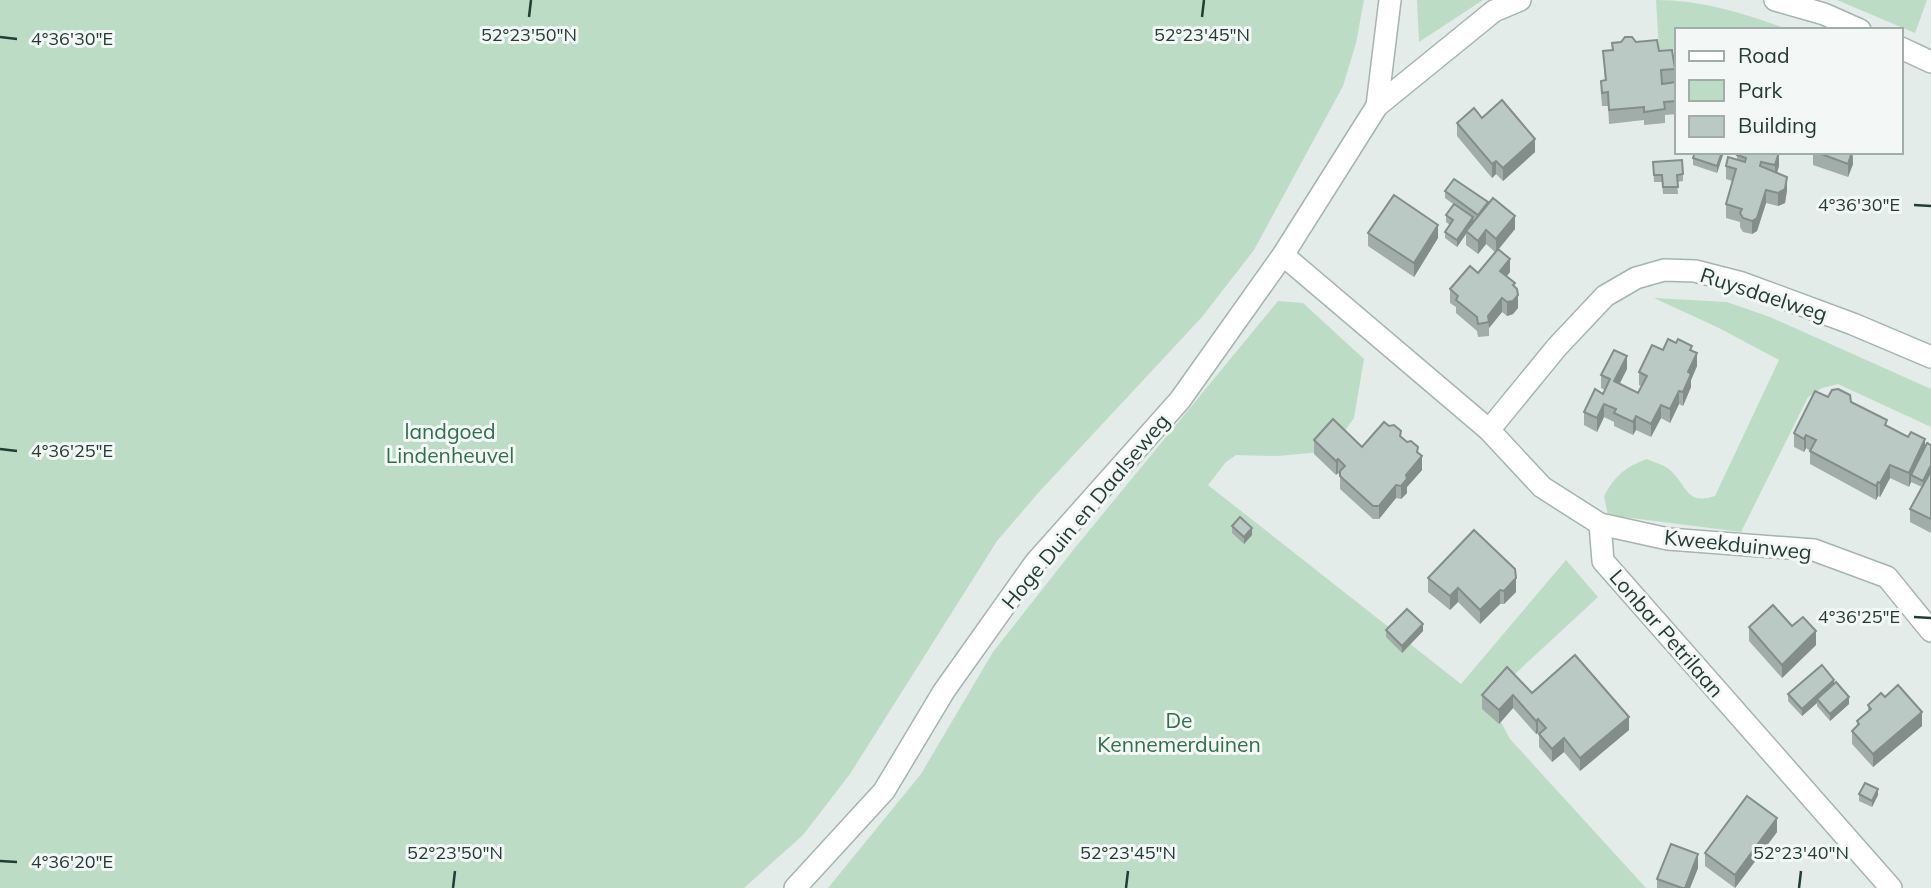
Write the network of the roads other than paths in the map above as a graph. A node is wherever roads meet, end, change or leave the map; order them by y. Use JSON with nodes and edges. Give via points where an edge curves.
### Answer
{"nodes":[{"id":1,"x":1390,"y":0,"type":"edge"},
{"id":2,"x":1520,"y":0,"type":"edge"},
{"id":3,"x":1775,"y":0,"type":"edge"},
{"id":4,"x":1856,"y":28,"type":"edge"},
{"id":5,"x":1903,"y":49,"type":"edge"},
{"id":6,"x":1931,"y":62,"type":"edge"},
{"id":7,"x":1377,"y":106,"type":"junction"},
{"id":8,"x":1283,"y":255,"type":"junction"},
{"id":9,"x":1931,"y":357,"type":"edge"},
{"id":10,"x":1489,"y":430,"type":"junction"},
{"id":11,"x":1600,"y":524,"type":"junction"},
{"id":12,"x":1931,"y":631,"type":"edge"},
{"id":13,"x":795,"y":888,"type":"edge"},
{"id":14,"x":1891,"y":888,"type":"edge"}],
"edges":[{"from":1,"to":7,"type":"street"},
{"from":2,"to":7,"type":"street","via":[[1494,11]]},
{"from":3,"to":4,"type":"street"},
{"from":5,"to":6,"type":"street"},
{"from":7,"to":8,"type":"street","name":"Hoge Duin en Daalseweg"},
{"from":8,"to":10,"type":"street"},
{"from":8,"to":13,"type":"street","name":"Hoge Duin en Daalseweg","via":[[1180,400],[1035,563],[944,691],[884,791]]},
{"from":9,"to":10,"type":"street","name":"Ruysdaelweg","via":[[1742,283],[1695,271],[1664,270],[1636,278],[1605,296],[1557,346]]},
{"from":10,"to":11,"type":"street","via":[[1542,487]]},
{"from":11,"to":12,"type":"street","name":"Kweekduinweg","via":[[1668,538],[1814,550],[1887,577]]},
{"from":11,"to":14,"type":"street","name":"Lonbar Petrilaan","via":[[1603,561]]}]}
